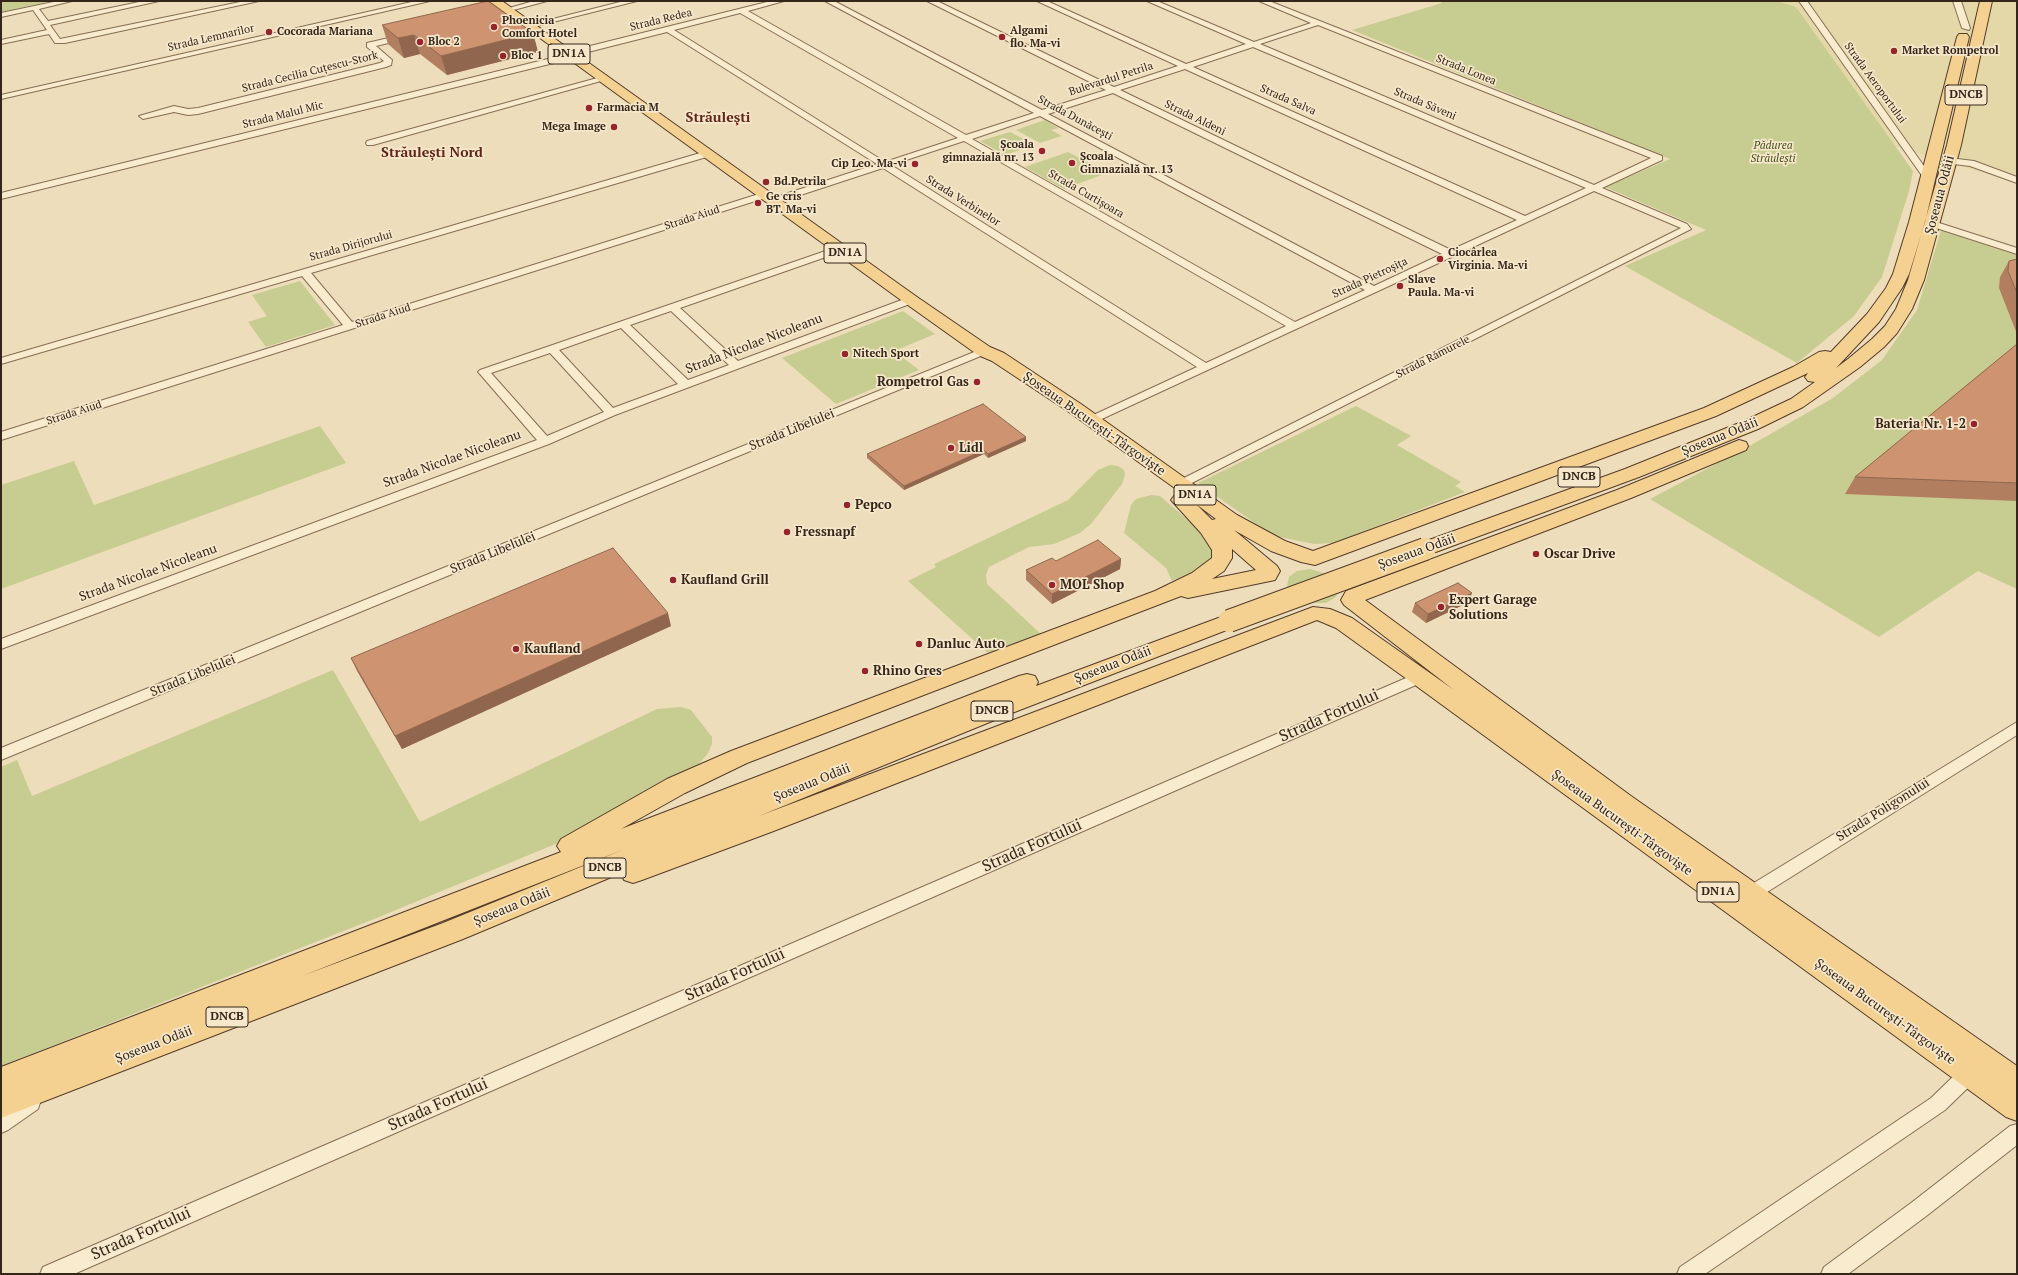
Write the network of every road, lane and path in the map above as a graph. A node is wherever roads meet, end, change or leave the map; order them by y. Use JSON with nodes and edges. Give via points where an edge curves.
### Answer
{"nodes":[{"id":1,"x":68,"y":1,"type":"edge"},
{"id":2,"x":155,"y":1,"type":"edge"},
{"id":3,"x":255,"y":1,"type":"edge"},
{"id":4,"x":426,"y":1,"type":"edge"},
{"id":5,"x":495,"y":1,"type":"edge"},
{"id":6,"x":543,"y":1,"type":"edge"},
{"id":7,"x":633,"y":1,"type":"edge"},
{"id":8,"x":780,"y":1,"type":"edge"},
{"id":9,"x":829,"y":1,"type":"edge"},
{"id":10,"x":931,"y":1,"type":"edge"},
{"id":11,"x":1041,"y":1,"type":"edge"},
{"id":12,"x":1151,"y":1,"type":"edge"},
{"id":13,"x":1263,"y":1,"type":"edge"},
{"id":14,"x":1803,"y":1,"type":"edge"},
{"id":15,"x":1957,"y":1,"type":"edge"},
{"id":16,"x":1986,"y":2,"type":"edge"},
{"id":17,"x":35,"y":8,"type":"junction"},
{"id":18,"x":1971,"y":8,"type":"dead end"},
{"id":19,"x":506,"y":11,"type":"junction"},
{"id":20,"x":742,"y":11,"type":"junction"},
{"id":21,"x":1,"y":15,"type":"edge"},
{"id":22,"x":47,"y":23,"type":"junction"},
{"id":23,"x":1318,"y":23,"type":"junction"},
{"id":24,"x":529,"y":26,"type":"junction"},
{"id":25,"x":1966,"y":28,"type":"junction"},
{"id":26,"x":668,"y":29,"type":"junction"},
{"id":27,"x":52,"y":31,"type":"junction"},
{"id":28,"x":413,"y":34,"type":"edge"},
{"id":29,"x":1,"y":42,"type":"edge"},
{"id":30,"x":1253,"y":44,"type":"junction"},
{"id":31,"x":570,"y":55,"type":"junction"},
{"id":32,"x":1185,"y":66,"type":"junction"},
{"id":33,"x":604,"y":79,"type":"junction"},
{"id":34,"x":1113,"y":90,"type":"junction"},
{"id":35,"x":1,"y":97,"type":"edge"},
{"id":36,"x":1042,"y":113,"type":"junction"},
{"id":37,"x":143,"y":116,"type":"dead end"},
{"id":38,"x":966,"y":138,"type":"junction"},
{"id":39,"x":370,"y":143,"type":"dead end"},
{"id":40,"x":707,"y":154,"type":"junction"},
{"id":41,"x":1660,"y":158,"type":"joint"},
{"id":42,"x":1949,"y":161,"type":"junction"},
{"id":43,"x":884,"y":165,"type":"junction"},
{"id":44,"x":1928,"y":178,"type":"junction"},
{"id":45,"x":2017,"y":180,"type":"edge"},
{"id":46,"x":1595,"y":188,"type":"junction"},
{"id":47,"x":1,"y":196,"type":"edge"},
{"id":48,"x":769,"y":198,"type":"junction"},
{"id":49,"x":1526,"y":220,"type":"junction"},
{"id":50,"x":1933,"y":224,"type":"junction"},
{"id":51,"x":1685,"y":230,"type":"joint"},
{"id":52,"x":837,"y":247,"type":"junction"},
{"id":53,"x":2017,"y":251,"type":"edge"},
{"id":54,"x":1450,"y":254,"type":"junction"},
{"id":55,"x":304,"y":272,"type":"junction"},
{"id":56,"x":727,"y":282,"type":"dead end"},
{"id":57,"x":1374,"y":290,"type":"junction"},
{"id":58,"x":912,"y":300,"type":"junction"},
{"id":59,"x":673,"y":307,"type":"junction"},
{"id":60,"x":623,"y":324,"type":"junction"},
{"id":61,"x":350,"y":326,"type":"junction"},
{"id":62,"x":1294,"y":326,"type":"junction"},
{"id":63,"x":1850,"y":342,"type":"junction"},
{"id":64,"x":552,"y":349,"type":"junction"},
{"id":65,"x":984,"y":351,"type":"junction"},
{"id":66,"x":1,"y":361,"type":"edge"},
{"id":67,"x":1854,"y":363,"type":"junction"},
{"id":68,"x":738,"y":366,"type":"junction"},
{"id":69,"x":1206,"y":367,"type":"junction"},
{"id":70,"x":686,"y":385,"type":"junction"},
{"id":71,"x":612,"y":413,"type":"junction"},
{"id":72,"x":1091,"y":420,"type":"junction"},
{"id":73,"x":1,"y":436,"type":"edge"},
{"id":74,"x":545,"y":441,"type":"junction"},
{"id":75,"x":1180,"y":492,"type":"junction"},
{"id":76,"x":1419,"y":544,"type":"junction"},
{"id":77,"x":1312,"y":557,"type":"junction"},
{"id":78,"x":1269,"y":573,"type":"junction"},
{"id":79,"x":1392,"y":581,"type":"junction"},
{"id":80,"x":1163,"y":596,"type":"junction"},
{"id":81,"x":1353,"y":598,"type":"junction"},
{"id":82,"x":1317,"y":614,"type":"junction"},
{"id":83,"x":1,"y":644,"type":"edge"},
{"id":84,"x":1220,"y":649,"type":"junction"},
{"id":85,"x":1417,"y":667,"type":"junction"},
{"id":86,"x":2017,"y":728,"type":"edge"},
{"id":87,"x":1,"y":754,"type":"edge"},
{"id":88,"x":1750,"y":894,"type":"junction"},
{"id":89,"x":448,"y":920,"type":"junction"},
{"id":90,"x":81,"y":1073,"type":"junction"},
{"id":91,"x":1970,"y":1073,"type":"junction"},
{"id":92,"x":1,"y":1081,"type":"edge"},
{"id":93,"x":2017,"y":1084,"type":"edge"},
{"id":94,"x":1,"y":1104,"type":"edge"},
{"id":95,"x":2017,"y":1107,"type":"edge"},
{"id":96,"x":1,"y":1124,"type":"edge"},
{"id":97,"x":2017,"y":1133,"type":"edge"},
{"id":98,"x":50,"y":1274,"type":"edge"},
{"id":99,"x":1687,"y":1274,"type":"edge"},
{"id":100,"x":1831,"y":1274,"type":"edge"}],
"edges":[{"from":1,"to":17,"type":"street"},
{"from":2,"to":22,"type":"street"},
{"from":3,"to":27,"type":"street","via":[[71,41],[58,41]]},
{"from":4,"to":35,"type":"street","name":"Strada Lemnarilor"},
{"from":5,"to":19,"type":"main road","name":"Șoseaua București-Târgoviște","number":"DN1A"},
{"from":6,"to":19,"type":"street"},
{"from":7,"to":24,"type":"street"},
{"from":8,"to":20,"type":"street","name":"Strada Redea"},
{"from":9,"to":36,"type":"street","name":"Strada Dunăcești"},
{"from":10,"to":34,"type":"street","name":"Strada Aldeni"},
{"from":11,"to":32,"type":"street","name":"Strada Salva"},
{"from":12,"to":30,"type":"street","name":"Strada Săveni"},
{"from":13,"to":23,"type":"street","name":"Strada Lonea"},
{"from":14,"to":44,"type":"street","name":"Strada Aeroportului"},
{"from":15,"to":25,"type":"street"},
{"from":16,"to":42,"type":"main road","name":"Șoseaua Odăii","number":"DNCB"},
{"from":17,"to":21,"type":"street"},
{"from":17,"to":22,"type":"street"},
{"from":18,"to":25,"type":"main road","name":"Șoseaua Odăii","number":"DNCB"},
{"from":19,"to":24,"type":"main road","name":"Șoseaua București-Târgoviște","number":"DN1A"},
{"from":20,"to":26,"type":"street","name":"Strada Redea"},
{"from":20,"to":38,"type":"street","name":"Strada Curtișoara"},
{"from":22,"to":27,"type":"street"},
{"from":23,"to":30,"type":"street","name":"Bulevardul Petrila"},
{"from":23,"to":41,"type":"street","name":"Strada Lonea"},
{"from":24,"to":31,"type":"main road","name":"Șoseaua București-Târgoviște","number":"DN1A"},
{"from":25,"to":44,"type":"main road","name":"Șoseaua Odăii","number":"DNCB"},
{"from":26,"to":31,"type":"street","name":"Strada Redea"},
{"from":26,"to":43,"type":"street","name":"Strada Verbinelor"},
{"from":27,"to":29,"type":"street"},
{"from":28,"to":37,"type":"street","name":"Strada Cecilia Cuțescu-Stork","via":[[370,45],[388,60],[388,63],[383,65],[198,111],[174,109]]},
{"from":30,"to":32,"type":"street","name":"Bulevardul Petrila"},
{"from":30,"to":46,"type":"street","name":"Strada Săveni"},
{"from":31,"to":33,"type":"main road","name":"Șoseaua București-Târgoviște","number":"DN1A"},
{"from":31,"to":47,"type":"street","name":"Strada Malul Mic"},
{"from":32,"to":34,"type":"street","name":"Bulevardul Petrila"},
{"from":32,"to":49,"type":"street","name":"Strada Salva"},
{"from":33,"to":39,"type":"street"},
{"from":33,"to":40,"type":"main road","name":"Șoseaua București-Târgoviște","number":"DN1A"},
{"from":34,"to":36,"type":"street","name":"Bulevardul Petrila"},
{"from":34,"to":54,"type":"street","name":"Strada Aldeni"},
{"from":36,"to":38,"type":"street","name":"Bulevardul Petrila"},
{"from":36,"to":57,"type":"street","name":"Strada Dunăcești"},
{"from":38,"to":43,"type":"street","name":"Bulevardul Petrila"},
{"from":38,"to":62,"type":"street","name":"Strada Curtișoara"},
{"from":40,"to":48,"type":"main road","name":"Șoseaua București-Târgoviște","number":"DN1A"},
{"from":40,"to":55,"type":"street","name":"Strada Dirijorului"},
{"from":41,"to":46,"type":"street","name":"Strada Pietroșița"},
{"from":42,"to":45,"type":"street","via":[[1971,163]]},
{"from":42,"to":50,"type":"main road","name":"Șoseaua Odăii","number":"DNCB"},
{"from":43,"to":48,"type":"street","name":"Bulevardul Petrila"},
{"from":43,"to":69,"type":"street","name":"Strada Verbinelor"},
{"from":44,"to":63,"type":"main road","name":"Șoseaua Odăii","number":"DNCB","via":[[1901,274],[1873,318]]},
{"from":46,"to":49,"type":"street","name":"Strada Pietroșița"},
{"from":46,"to":51,"type":"street","name":"Strada Săveni","via":[[1684,226]]},
{"from":48,"to":52,"type":"main road","name":"Șoseaua București-Târgoviște","number":"DN1A"},
{"from":48,"to":61,"type":"street","name":"Strada Aiud"},
{"from":49,"to":54,"type":"street","name":"Strada Pietroșița"},
{"from":50,"to":53,"type":"street"},
{"from":50,"to":67,"type":"main road","name":"Șoseaua Odăii","number":"DNCB","via":[[1904,309],[1891,329]]},
{"from":51,"to":75,"type":"street","name":"Strada Rămurele"},
{"from":52,"to":56,"type":"street"},
{"from":52,"to":58,"type":"main road","name":"Șoseaua București-Târgoviște","number":"DN1A"},
{"from":52,"to":59,"type":"street"},
{"from":54,"to":57,"type":"street","name":"Strada Pietroșița"},
{"from":55,"to":61,"type":"street"},
{"from":55,"to":66,"type":"street","name":"Strada Dirijorului"},
{"from":57,"to":62,"type":"street","name":"Strada Pietroșița"},
{"from":58,"to":65,"type":"main road","name":"Șoseaua București-Târgoviște","number":"DN1A"},
{"from":58,"to":68,"type":"street","name":"Strada Nicolae Nicoleanu"},
{"from":59,"to":60,"type":"street"},
{"from":59,"to":68,"type":"street"},
{"from":60,"to":64,"type":"street"},
{"from":60,"to":70,"type":"street"},
{"from":61,"to":73,"type":"street","name":"Strada Aiud"},
{"from":62,"to":69,"type":"street","name":"Strada Pietroșița"},
{"from":63,"to":76,"type":"main road","name":"Șoseaua Odăii","number":"DNCB","via":[[1824,370],[1790,392],[1752,411]]},
{"from":63,"to":77,"type":"main road","via":[[1799,371],[1710,412]]},
{"from":64,"to":71,"type":"street"},
{"from":64,"to":74,"type":"street","via":[[484,372]]},
{"from":65,"to":72,"type":"main road","name":"Șoseaua București-Târgoviște","number":"DN1A","via":[[998,357]]},
{"from":65,"to":75,"type":"main road","name":"Șoseaua București-Târgoviște","number":"DN1A","via":[[989,360],[1010,376]]},
{"from":65,"to":87,"type":"street","name":"Strada Libelulei"},
{"from":67,"to":76,"type":"main road","name":"Șoseaua Odăii","number":"DNCB","via":[[1797,404],[1751,425],[1632,473]]},
{"from":67,"to":79,"type":"main road","via":[[1829,398],[1757,439],[1624,494]]},
{"from":68,"to":70,"type":"street","name":"Strada Nicolae Nicoleanu"},
{"from":69,"to":72,"type":"street","name":"Strada Pietroșița"},
{"from":70,"to":71,"type":"street","name":"Strada Nicolae Nicoleanu"},
{"from":71,"to":74,"type":"street","name":"Strada Nicolae Nicoleanu"},
{"from":72,"to":75,"type":"main road","name":"Șoseaua București-Târgoviște","number":"DN1A"},
{"from":74,"to":83,"type":"street","name":"Strada Nicolae Nicoleanu"},
{"from":75,"to":77,"type":"main road","name":"Șoseaua București-Târgoviște","number":"DN1A","via":[[1278,546]]},
{"from":75,"to":78,"type":"main road","name":"Șoseaua București-Târgoviște","number":"DN1A"},
{"from":75,"to":80,"type":"main road","via":[[1215,537],[1222,550],[1222,558],[1209,573]]},
{"from":76,"to":89,"type":"main road","name":"Șoseaua Odăii","number":"DNCB","bridge":true,"via":[[1224,616],[757,806]]},
{"from":77,"to":78,"type":"main road","number":"DN1A","via":[[1285,560],[1276,564]]},
{"from":77,"to":81,"type":"main road","number":"DN1A","via":[[1338,566],[1346,572],[1355,588]]},
{"from":78,"to":80,"type":"main road"},
{"from":78,"to":82,"type":"main road","number":"DN1A","via":[[1269,590],[1278,600],[1290,609]]},
{"from":79,"to":81,"type":"main road"},
{"from":79,"to":85,"type":"main road","via":[[1378,601],[1380,610]]},
{"from":80,"to":89,"type":"main road","via":[[740,757],[676,786]]},
{"from":81,"to":82,"type":"main road","number":"DN1A","via":[[1344,608]]},
{"from":81,"to":85,"type":"main road","name":"Șoseaua București-Târgoviște","number":"DN1A"},
{"from":82,"to":84,"type":"main road"},
{"from":82,"to":85,"type":"main road","name":"Șoseaua București-Târgoviște","number":"DN1A","via":[[1344,623]]},
{"from":84,"to":85,"type":"main road","via":[[1249,644],[1292,629],[1328,627],[1350,634]]},
{"from":84,"to":89,"type":"main road","via":[[762,825],[625,874]]},
{"from":85,"to":88,"type":"main road","name":"Șoseaua București-Târgoviște","number":"DN1A","via":[[1566,762]]},
{"from":85,"to":91,"type":"main road","name":"Șoseaua București-Târgoviște","number":"DN1A"},
{"from":85,"to":98,"type":"street","name":"Strada Fortului"},
{"from":86,"to":88,"type":"street","name":"Strada Poligonului"},
{"from":88,"to":93,"type":"main road","name":"Șoseaua București-Târgoviște","number":"DN1A"},
{"from":89,"to":90,"type":"main road","name":"Șoseaua Odăii","number":"DNCB"},
{"from":89,"to":92,"type":"main road","name":"Șoseaua Odăii","number":"DNCB"},
{"from":90,"to":94,"type":"main road","name":"Șoseaua Odăii","number":"DNCB"},
{"from":90,"to":96,"type":"street","via":[[16,1112]]},
{"from":91,"to":95,"type":"main road","name":"Șoseaua București-Târgoviște","number":"DN1A"},
{"from":91,"to":99,"type":"street","via":[[1938,1104]]},
{"from":97,"to":100,"type":"street"}]}
